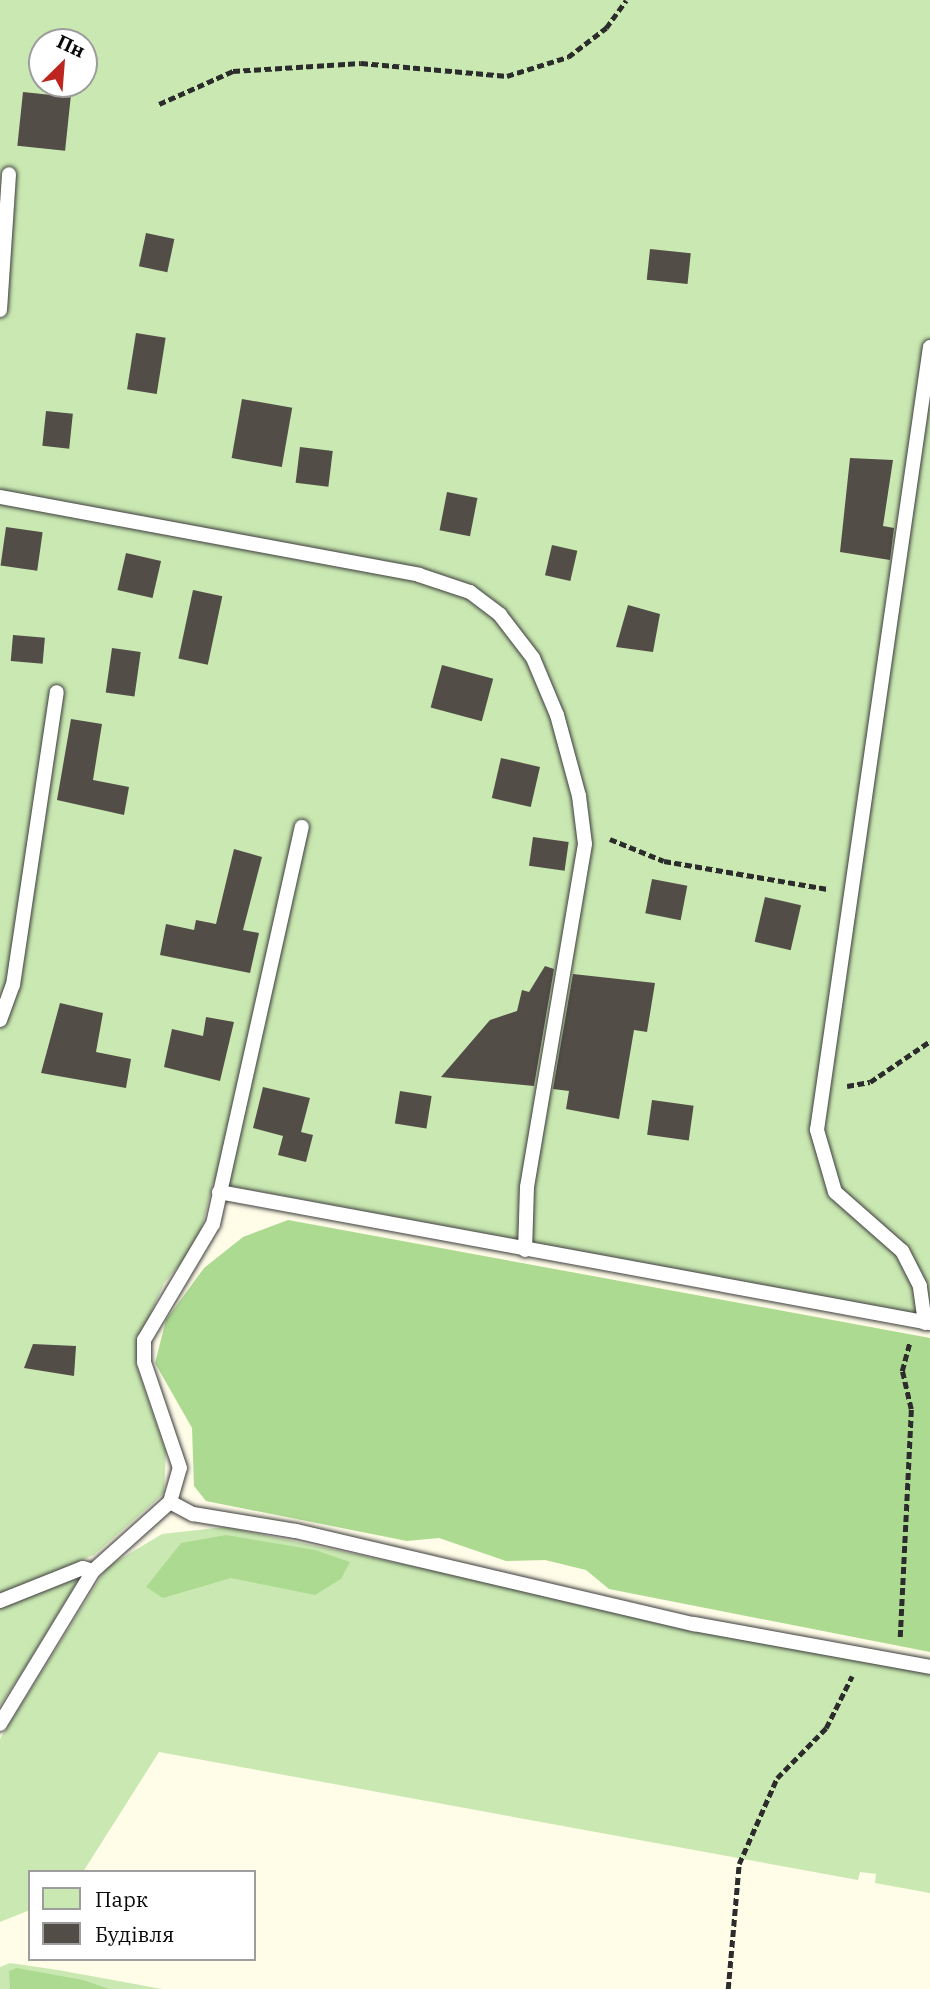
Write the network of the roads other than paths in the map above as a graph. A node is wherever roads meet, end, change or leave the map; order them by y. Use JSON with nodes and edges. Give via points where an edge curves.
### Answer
{"nodes":[{"id":1,"x":9,"y":174,"type":"dead end"},
{"id":2,"x":0,"y":310,"type":"edge"},
{"id":3,"x":930,"y":347,"type":"edge"},
{"id":4,"x":0,"y":497,"type":"edge"},
{"id":5,"x":57,"y":692,"type":"dead end"},
{"id":6,"x":302,"y":827,"type":"dead end"},
{"id":7,"x":0,"y":1020,"type":"edge"},
{"id":8,"x":219,"y":1192,"type":"junction"},
{"id":9,"x":525,"y":1250,"type":"junction"},
{"id":10,"x":928,"y":1323,"type":"edge"},
{"id":11,"x":170,"y":1502,"type":"junction"},
{"id":12,"x":93,"y":1571,"type":"junction"},
{"id":13,"x":0,"y":1601,"type":"edge"},
{"id":14,"x":930,"y":1667,"type":"edge"},
{"id":15,"x":0,"y":1724,"type":"edge"}],
"edges":[{"from":1,"to":2,"type":"lane"},
{"from":3,"to":10,"type":"lane","via":[[855,894],[817,1130],[835,1192],[902,1251],[920,1286]]},
{"from":4,"to":9,"type":"lane","via":[[419,575],[470,592],[500,615],[533,658],[557,715],[583,828],[578,900],[527,1187]]},
{"from":5,"to":7,"type":"lane","via":[[13,985]]},
{"from":6,"to":8,"type":"lane"},
{"from":8,"to":9,"type":"lane"},
{"from":8,"to":11,"type":"lane","via":[[209,1233],[144,1340],[144,1362],[180,1468]]},
{"from":9,"to":10,"type":"lane"},
{"from":11,"to":12,"type":"lane"},
{"from":11,"to":14,"type":"lane","via":[[193,1514],[296,1531],[694,1624]]},
{"from":12,"to":13,"type":"lane","via":[[83,1568]]},
{"from":12,"to":15,"type":"lane"}]}
